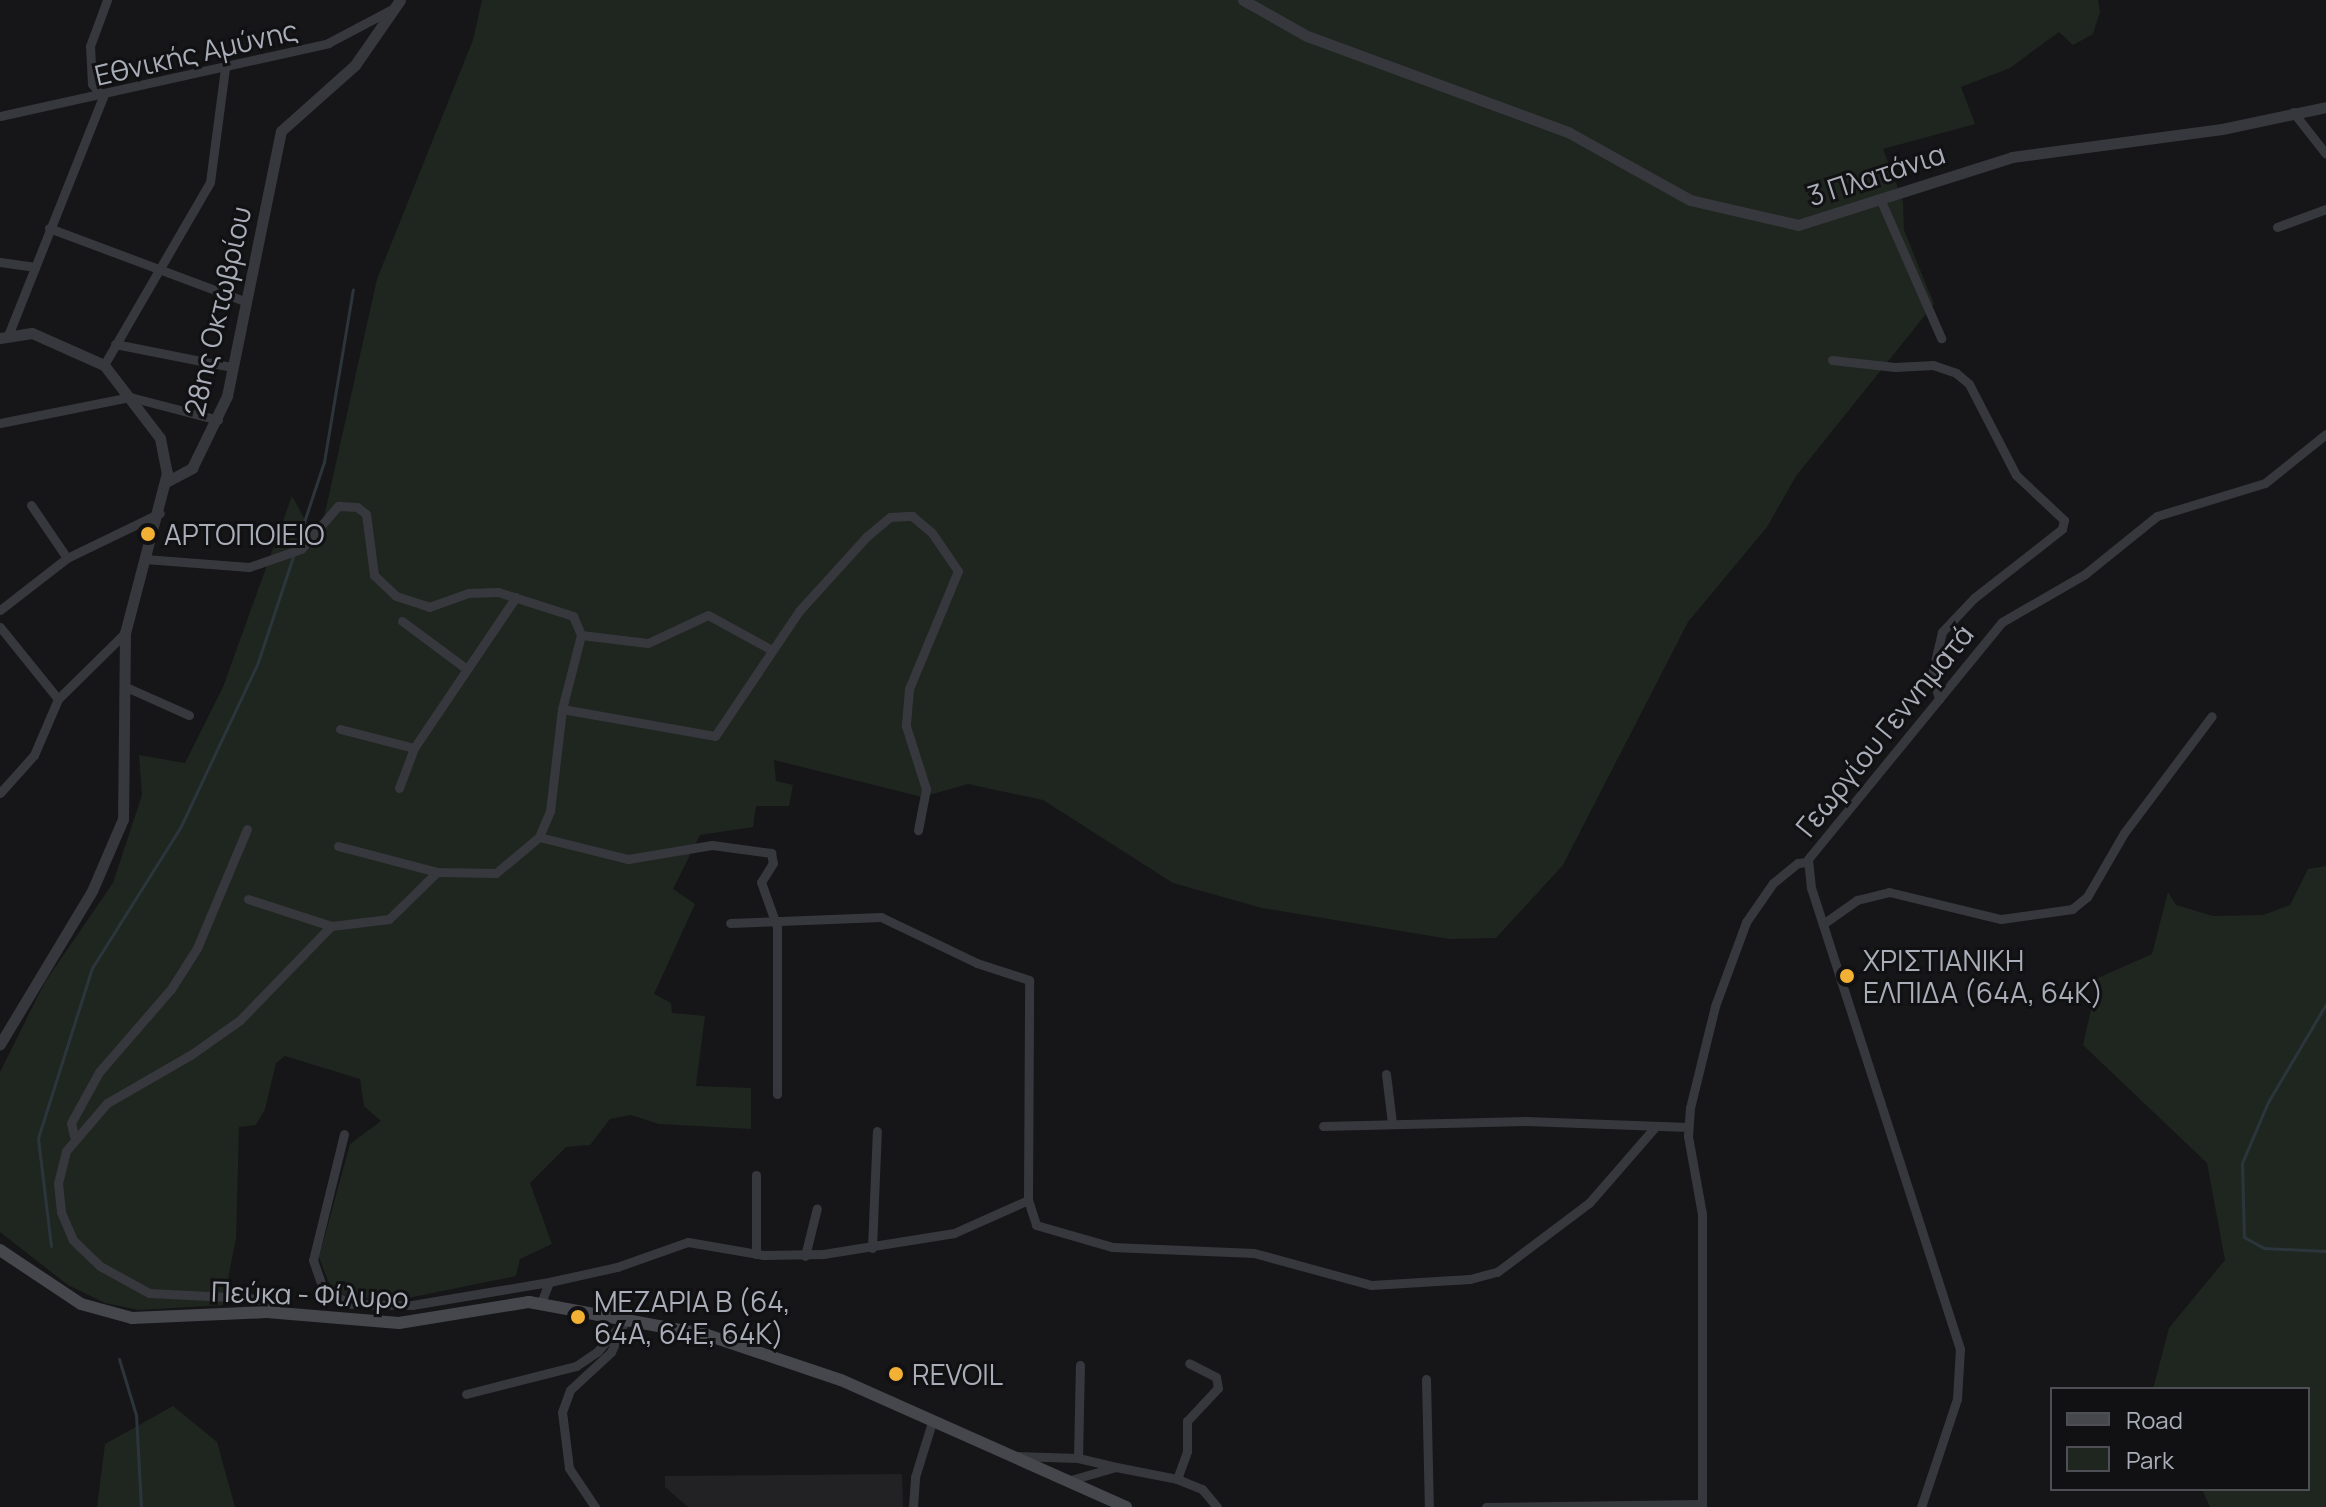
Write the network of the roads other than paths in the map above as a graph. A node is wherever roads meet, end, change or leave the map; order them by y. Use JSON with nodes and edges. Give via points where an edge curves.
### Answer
{"nodes":[{"id":1,"x":107,"y":0,"type":"edge"},
{"id":2,"x":1243,"y":0,"type":"edge"},
{"id":3,"x":397,"y":4,"type":"edge"},
{"id":4,"x":225,"y":68,"type":"junction"},
{"id":5,"x":103,"y":97,"type":"junction"},
{"id":6,"x":2326,"y":107,"type":"edge"},
{"id":7,"x":2293,"y":112,"type":"junction"},
{"id":8,"x":0,"y":116,"type":"edge"},
{"id":9,"x":2326,"y":154,"type":"edge"},
{"id":10,"x":1881,"y":201,"type":"junction"},
{"id":11,"x":2326,"y":209,"type":"edge"},
{"id":12,"x":2277,"y":227,"type":"dead end"},
{"id":13,"x":49,"y":228,"type":"junction"},
{"id":14,"x":0,"y":262,"type":"edge"},
{"id":15,"x":34,"y":267,"type":"junction"},
{"id":16,"x":161,"y":271,"type":"junction"},
{"id":17,"x":247,"y":302,"type":"junction"},
{"id":18,"x":5,"y":331,"type":"edge"},
{"id":19,"x":1941,"y":338,"type":"dead end"},
{"id":20,"x":115,"y":344,"type":"junction"},
{"id":21,"x":1832,"y":360,"type":"dead end"},
{"id":22,"x":104,"y":365,"type":"junction"},
{"id":23,"x":231,"y":367,"type":"junction"},
{"id":24,"x":130,"y":397,"type":"junction"},
{"id":25,"x":218,"y":420,"type":"junction"},
{"id":26,"x":0,"y":423,"type":"edge"},
{"id":27,"x":2326,"y":434,"type":"edge"},
{"id":28,"x":166,"y":482,"type":"junction"},
{"id":29,"x":31,"y":505,"type":"dead end"},
{"id":30,"x":160,"y":513,"type":"junction"},
{"id":31,"x":67,"y":558,"type":"junction"},
{"id":32,"x":145,"y":559,"type":"junction"},
{"id":33,"x":516,"y":597,"type":"junction"},
{"id":34,"x":0,"y":610,"type":"edge"},
{"id":35,"x":402,"y":621,"type":"dead end"},
{"id":36,"x":0,"y":627,"type":"edge"},
{"id":37,"x":125,"y":633,"type":"junction"},
{"id":38,"x":581,"y":635,"type":"junction"},
{"id":39,"x":770,"y":649,"type":"junction"},
{"id":40,"x":464,"y":667,"type":"junction"},
{"id":41,"x":126,"y":687,"type":"junction"},
{"id":42,"x":58,"y":699,"type":"junction"},
{"id":43,"x":1939,"y":699,"type":"junction"},
{"id":44,"x":562,"y":709,"type":"junction"},
{"id":45,"x":189,"y":715,"type":"dead end"},
{"id":46,"x":2212,"y":716,"type":"dead end"},
{"id":47,"x":340,"y":729,"type":"dead end"},
{"id":48,"x":414,"y":748,"type":"junction"},
{"id":49,"x":399,"y":788,"type":"dead end"},
{"id":50,"x":0,"y":793,"type":"edge"},
{"id":51,"x":247,"y":829,"type":"dead end"},
{"id":52,"x":918,"y":830,"type":"dead end"},
{"id":53,"x":539,"y":837,"type":"junction"},
{"id":54,"x":338,"y":846,"type":"dead end"},
{"id":55,"x":1808,"y":862,"type":"junction"},
{"id":56,"x":437,"y":872,"type":"junction"},
{"id":57,"x":248,"y":899,"type":"dead end"},
{"id":58,"x":776,"y":922,"type":"junction"},
{"id":59,"x":730,"y":923,"type":"dead end"},
{"id":60,"x":1823,"y":924,"type":"junction"},
{"id":61,"x":331,"y":926,"type":"junction"},
{"id":62,"x":0,"y":1044,"type":"edge"},
{"id":63,"x":1386,"y":1074,"type":"dead end"},
{"id":64,"x":777,"y":1094,"type":"dead end"},
{"id":65,"x":1392,"y":1123,"type":"junction"},
{"id":66,"x":1323,"y":1126,"type":"dead end"},
{"id":67,"x":1656,"y":1126,"type":"junction"},
{"id":68,"x":1688,"y":1127,"type":"junction"},
{"id":69,"x":877,"y":1131,"type":"dead end"},
{"id":70,"x":344,"y":1134,"type":"dead end"},
{"id":71,"x":74,"y":1136,"type":"junction"},
{"id":72,"x":756,"y":1175,"type":"dead end"},
{"id":73,"x":1028,"y":1200,"type":"junction"},
{"id":74,"x":817,"y":1208,"type":"dead end"},
{"id":75,"x":872,"y":1248,"type":"junction"},
{"id":76,"x":0,"y":1250,"type":"edge"},
{"id":77,"x":756,"y":1254,"type":"junction"},
{"id":78,"x":805,"y":1256,"type":"junction"},
{"id":79,"x":549,"y":1282,"type":"junction"},
{"id":80,"x":541,"y":1303,"type":"junction"},
{"id":81,"x":267,"y":1312,"type":"junction"},
{"id":82,"x":626,"y":1318,"type":"junction"},
{"id":83,"x":1189,"y":1363,"type":"dead end"},
{"id":84,"x":1080,"y":1365,"type":"dead end"},
{"id":85,"x":1426,"y":1379,"type":"dead end"},
{"id":86,"x":466,"y":1394,"type":"dead end"},
{"id":87,"x":932,"y":1422,"type":"junction"},
{"id":88,"x":1007,"y":1456,"type":"junction"},
{"id":89,"x":1078,"y":1458,"type":"junction"},
{"id":90,"x":1116,"y":1467,"type":"junction"},
{"id":91,"x":1177,"y":1479,"type":"junction"},
{"id":92,"x":1067,"y":1481,"type":"junction"},
{"id":93,"x":1702,"y":1505,"type":"edge"},
{"id":94,"x":1640,"y":1506,"type":"edge"},
{"id":95,"x":595,"y":1507,"type":"edge"},
{"id":96,"x":913,"y":1507,"type":"edge"},
{"id":97,"x":1126,"y":1507,"type":"edge"},
{"id":98,"x":1217,"y":1507,"type":"edge"},
{"id":99,"x":1429,"y":1507,"type":"edge"},
{"id":100,"x":1486,"y":1507,"type":"edge"},
{"id":101,"x":1921,"y":1507,"type":"edge"}],
"edges":[{"from":1,"to":5,"type":"street","via":[[90,46],[92,84]]},
{"from":2,"to":10,"type":"street","name":"3 Πλατάνια","via":[[1307,36],[1568,132],[1690,200],[1798,225]]},
{"from":3,"to":4,"type":"street","name":"Εθνικής Αμύνης","via":[[328,43]]},
{"from":3,"to":17,"type":"street","name":"28ης Οκτωβρίου","via":[[355,65],[281,131]]},
{"from":4,"to":5,"type":"street","name":"Εθνικής Αμύνης"},
{"from":4,"to":16,"type":"street","via":[[210,182]]},
{"from":5,"to":8,"type":"street","name":"Εθνικής Αμύνης"},
{"from":5,"to":13,"type":"street"},
{"from":6,"to":7,"type":"street","name":"3 Πλατάνια"},
{"from":7,"to":9,"type":"street"},
{"from":7,"to":10,"type":"street","name":"3 Πλατάνια","via":[[2222,129],[2012,157]]},
{"from":10,"to":19,"type":"street"},
{"from":11,"to":12,"type":"street"},
{"from":13,"to":15,"type":"street"},
{"from":13,"to":16,"type":"street"},
{"from":14,"to":15,"type":"street"},
{"from":15,"to":18,"type":"street"},
{"from":16,"to":17,"type":"street"},
{"from":16,"to":20,"type":"street"},
{"from":17,"to":23,"type":"street","name":"28ης Οκτωβρίου"},
{"from":18,"to":22,"type":"street","via":[[51,339]]},
{"from":20,"to":22,"type":"street"},
{"from":20,"to":23,"type":"street"},
{"from":21,"to":43,"type":"street","via":[[1933,365],[1963,377],[2016,475],[2064,520],[2062,529],[1974,598],[1942,632],[1932,674]]},
{"from":22,"to":24,"type":"street"},
{"from":23,"to":25,"type":"street","name":"28ης Οκτωβρίου"},
{"from":24,"to":25,"type":"street"},
{"from":24,"to":26,"type":"street"},
{"from":24,"to":28,"type":"street","via":[[162,444]]},
{"from":25,"to":28,"type":"street","name":"28ης Οκτωβρίου","via":[[192,468]]},
{"from":27,"to":43,"type":"street","name":"Γεωργίου Γεννηματά","via":[[2265,483],[2157,516],[2085,574],[2008,617]]},
{"from":28,"to":30,"type":"street"},
{"from":29,"to":31,"type":"street"},
{"from":30,"to":31,"type":"street"},
{"from":30,"to":32,"type":"street"},
{"from":31,"to":34,"type":"street"},
{"from":32,"to":33,"type":"street","via":[[225,567],[279,560],[301,549],[338,506],[357,507],[366,514],[374,575],[396,596],[429,607],[468,593]]},
{"from":32,"to":37,"type":"street"},
{"from":33,"to":38,"type":"street","via":[[573,616]]},
{"from":33,"to":40,"type":"street"},
{"from":35,"to":40,"type":"street"},
{"from":36,"to":42,"type":"street"},
{"from":37,"to":41,"type":"street"},
{"from":37,"to":42,"type":"street"},
{"from":38,"to":39,"type":"street","via":[[648,643],[708,615]]},
{"from":38,"to":44,"type":"street"},
{"from":39,"to":44,"type":"street","via":[[715,736]]},
{"from":39,"to":52,"type":"street","via":[[866,537],[890,517],[912,516],[932,533],[958,571],[909,689],[906,726],[926,789]]},
{"from":40,"to":48,"type":"street"},
{"from":41,"to":45,"type":"street"},
{"from":41,"to":62,"type":"street","via":[[125,806],[117,837],[92,891]]},
{"from":42,"to":50,"type":"street","via":[[34,755]]},
{"from":43,"to":55,"type":"street","name":"Γεωργίου Γεννηματά"},
{"from":44,"to":53,"type":"street","via":[[550,811]]},
{"from":46,"to":60,"type":"street","via":[[2124,833],[2087,897],[2072,909],[2001,919],[1889,892],[1857,900]]},
{"from":47,"to":48,"type":"street"},
{"from":48,"to":49,"type":"street"},
{"from":51,"to":71,"type":"street","via":[[197,948],[171,989],[99,1072],[71,1123]]},
{"from":53,"to":56,"type":"street","via":[[496,873]]},
{"from":53,"to":58,"type":"street","via":[[628,859],[712,845],[769,851],[773,863],[761,882]]},
{"from":54,"to":56,"type":"street"},
{"from":55,"to":60,"type":"street","name":"Γεωργίου Γεννηματά"},
{"from":55,"to":68,"type":"street","via":[[1776,880],[1746,922],[1715,1006]]},
{"from":56,"to":61,"type":"street","via":[[389,919]]},
{"from":57,"to":61,"type":"street"},
{"from":58,"to":59,"type":"street"},
{"from":58,"to":64,"type":"street"},
{"from":58,"to":73,"type":"street","via":[[881,917],[1032,983]]},
{"from":60,"to":101,"type":"street","name":"Γεωργίου Γεννηματά","via":[[1961,1359],[1955,1410]]},
{"from":61,"to":71,"type":"street","via":[[240,1020],[107,1103]]},
{"from":63,"to":65,"type":"street"},
{"from":65,"to":66,"type":"street"},
{"from":65,"to":67,"type":"street"},
{"from":67,"to":68,"type":"street"},
{"from":67,"to":73,"type":"street","via":[[1577,1213],[1497,1272],[1462,1280],[1371,1285],[1254,1253],[1112,1247],[1036,1225]]},
{"from":68,"to":93,"type":"street","via":[[1702,1214]]},
{"from":69,"to":75,"type":"street"},
{"from":70,"to":79,"type":"street","via":[[313,1260],[323,1289],[350,1304],[412,1305]]},
{"from":71,"to":81,"type":"street","via":[[59,1172],[59,1202],[68,1230],[87,1256],[143,1291],[257,1300]]},
{"from":72,"to":77,"type":"street"},
{"from":73,"to":75,"type":"street","via":[[954,1233]]},
{"from":74,"to":78,"type":"street"},
{"from":75,"to":78,"type":"street"},
{"from":76,"to":81,"type":"main road","name":"Πεύκα - Φίλυρο","via":[[54,1289],[108,1313],[142,1319]]},
{"from":77,"to":78,"type":"street"},
{"from":77,"to":79,"type":"street","via":[[688,1242],[617,1267]]},
{"from":79,"to":80,"type":"street"},
{"from":80,"to":81,"type":"main road","name":"Πεύκα - Φίλυρο","via":[[491,1305],[399,1323]]},
{"from":80,"to":82,"type":"main road","name":"Πεύκα - Φίλυρο"},
{"from":82,"to":86,"type":"street","via":[[607,1343],[576,1366]]},
{"from":82,"to":87,"type":"main road","name":"Πεύκα - Φίλυρο","via":[[768,1352]]},
{"from":82,"to":95,"type":"street","via":[[611,1352],[570,1390],[562,1412],[569,1468]]},
{"from":83,"to":91,"type":"street","via":[[1216,1377],[1218,1388],[1187,1421],[1187,1451]]},
{"from":84,"to":89,"type":"street"},
{"from":85,"to":99,"type":"street"},
{"from":87,"to":88,"type":"main road","name":"Πεύκα - Φίλυρο"},
{"from":87,"to":96,"type":"street","via":[[915,1477]]},
{"from":88,"to":89,"type":"street"},
{"from":88,"to":92,"type":"main road","name":"Πεύκα - Φίλυρο"},
{"from":89,"to":90,"type":"street"},
{"from":90,"to":91,"type":"street"},
{"from":90,"to":92,"type":"street"},
{"from":91,"to":98,"type":"street","via":[[1202,1489]]},
{"from":92,"to":97,"type":"main road","name":"Πεύκα - Φίλυρο"},
{"from":93,"to":94,"type":"street"},
{"from":94,"to":100,"type":"street"}]}
